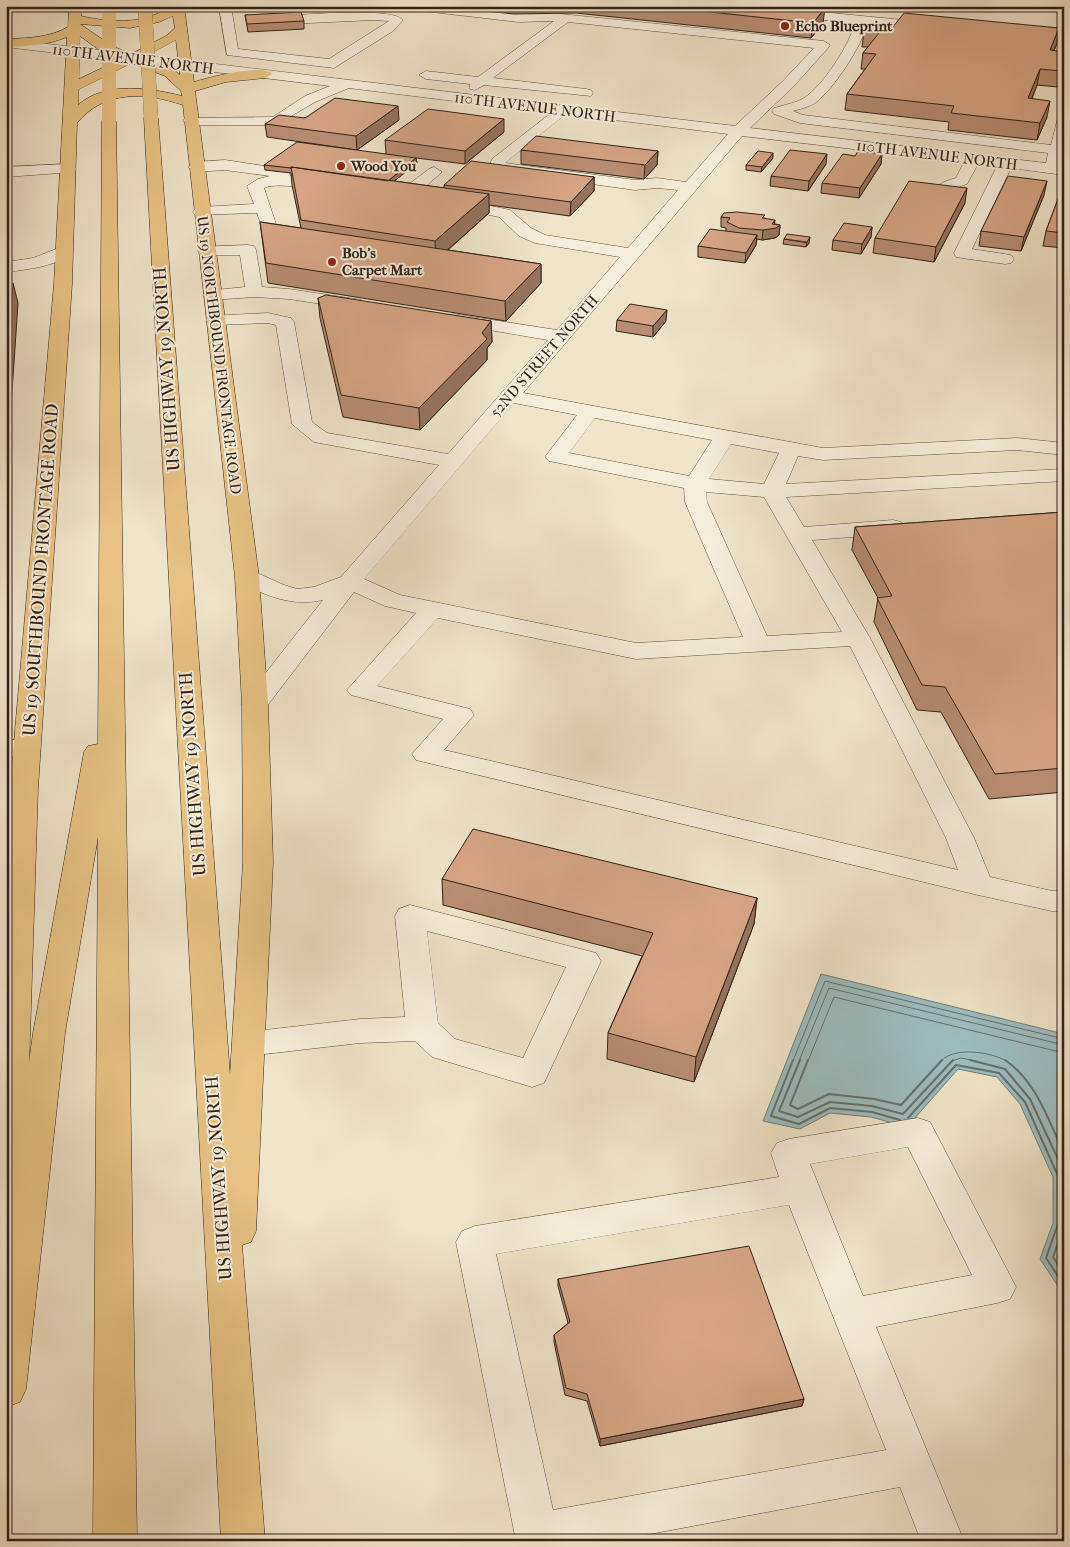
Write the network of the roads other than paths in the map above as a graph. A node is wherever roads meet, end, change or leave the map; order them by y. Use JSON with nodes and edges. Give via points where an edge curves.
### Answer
{"nodes":[{"id":1,"x":145,"y":6,"type":"edge"},
{"id":2,"x":392,"y":6,"type":"edge"},
{"id":3,"x":415,"y":6,"type":"edge"},
{"id":4,"x":722,"y":6,"type":"edge"},
{"id":5,"x":109,"y":7,"type":"edge"},
{"id":6,"x":178,"y":7,"type":"edge"},
{"id":7,"x":356,"y":8,"type":"edge"},
{"id":8,"x":229,"y":14,"type":"edge"},
{"id":9,"x":75,"y":17,"type":"edge"},
{"id":10,"x":250,"y":19,"type":"junction"},
{"id":11,"x":565,"y":19,"type":"junction"},
{"id":12,"x":862,"y":20,"type":"junction"},
{"id":13,"x":948,"y":28,"type":"edge"},
{"id":14,"x":180,"y":30,"type":"junction"},
{"id":15,"x":380,"y":33,"type":"junction"},
{"id":16,"x":1005,"y":34,"type":"edge"},
{"id":17,"x":348,"y":35,"type":"dead end"},
{"id":18,"x":1064,"y":41,"type":"edge"},
{"id":19,"x":6,"y":43,"type":"edge"},
{"id":20,"x":358,"y":46,"type":"junction"},
{"id":21,"x":75,"y":52,"type":"junction"},
{"id":22,"x":249,"y":53,"type":"junction"},
{"id":23,"x":129,"y":59,"type":"junction"},
{"id":24,"x":332,"y":64,"type":"junction"},
{"id":25,"x":186,"y":65,"type":"junction"},
{"id":26,"x":353,"y":66,"type":"dead end"},
{"id":27,"x":409,"y":73,"type":"dead end"},
{"id":28,"x":265,"y":74,"type":"junction"},
{"id":29,"x":481,"y":81,"type":"junction"},
{"id":30,"x":347,"y":84,"type":"junction"},
{"id":31,"x":72,"y":88,"type":"junction"},
{"id":32,"x":188,"y":95,"type":"junction"},
{"id":33,"x":600,"y":95,"type":"dead end"},
{"id":34,"x":460,"y":98,"type":"junction"},
{"id":35,"x":563,"y":110,"type":"junction"},
{"id":36,"x":190,"y":121,"type":"junction"},
{"id":37,"x":738,"y":121,"type":"junction"},
{"id":38,"x":1064,"y":121,"type":"edge"},
{"id":39,"x":70,"y":122,"type":"junction"},
{"id":40,"x":1057,"y":150,"type":"junction"},
{"id":41,"x":973,"y":159,"type":"junction"},
{"id":42,"x":1006,"y":163,"type":"junction"},
{"id":43,"x":196,"y":167,"type":"junction"},
{"id":44,"x":68,"y":169,"type":"junction"},
{"id":45,"x":1058,"y":169,"type":"edge"},
{"id":46,"x":6,"y":172,"type":"edge"},
{"id":47,"x":434,"y":172,"type":"edge"},
{"id":48,"x":689,"y":187,"type":"junction"},
{"id":49,"x":941,"y":192,"type":"edge"},
{"id":50,"x":263,"y":208,"type":"junction"},
{"id":51,"x":202,"y":212,"type":"junction"},
{"id":52,"x":269,"y":228,"type":"edge"},
{"id":53,"x":64,"y":250,"type":"junction"},
{"id":54,"x":206,"y":251,"type":"junction"},
{"id":55,"x":632,"y":254,"type":"junction"},
{"id":56,"x":1004,"y":260,"type":"dead end"},
{"id":57,"x":6,"y":268,"type":"edge"},
{"id":58,"x":63,"y":284,"type":"junction"},
{"id":59,"x":254,"y":292,"type":"junction"},
{"id":60,"x":212,"y":295,"type":"junction"},
{"id":61,"x":375,"y":307,"type":"edge"},
{"id":62,"x":433,"y":316,"type":"edge"},
{"id":63,"x":215,"y":320,"type":"junction"},
{"id":64,"x":561,"y":336,"type":"junction"},
{"id":65,"x":510,"y":396,"type":"junction"},
{"id":66,"x":590,"y":411,"type":"junction"},
{"id":67,"x":726,"y":436,"type":"junction"},
{"id":68,"x":791,"y":449,"type":"junction"},
{"id":69,"x":1064,"y":449,"type":"edge"},
{"id":70,"x":454,"y":461,"type":"junction"},
{"id":71,"x":1064,"y":475,"type":"edge"},
{"id":72,"x":695,"y":484,"type":"junction"},
{"id":73,"x":772,"y":491,"type":"junction"},
{"id":74,"x":916,"y":525,"type":"edge"},
{"id":75,"x":797,"y":534,"type":"junction"},
{"id":76,"x":246,"y":577,"type":"junction"},
{"id":77,"x":350,"y":582,"type":"junction"},
{"id":78,"x":433,"y":609,"type":"junction"},
{"id":79,"x":858,"y":638,"type":"junction"},
{"id":80,"x":758,"y":644,"type":"junction"},
{"id":81,"x":111,"y":682,"type":"junction"},
{"id":82,"x":255,"y":704,"type":"junction"},
{"id":83,"x":17,"y":748,"type":"edge"},
{"id":84,"x":15,"y":788,"type":"edge"},
{"id":85,"x":978,"y":885,"type":"junction"},
{"id":86,"x":1064,"y":901,"type":"edge"},
{"id":87,"x":12,"y":931,"type":"edge"},
{"id":88,"x":422,"y":1028,"type":"junction"},
{"id":89,"x":248,"y":1044,"type":"junction"},
{"id":90,"x":800,"y":1188,"type":"junction"},
{"id":91,"x":6,"y":1224,"type":"edge"},
{"id":92,"x":852,"y":1315,"type":"junction"},
{"id":93,"x":231,"y":1353,"type":"junction"},
{"id":94,"x":6,"y":1390,"type":"edge"},
{"id":95,"x":912,"y":1465,"type":"junction"},
{"id":96,"x":538,"y":1537,"type":"edge"},
{"id":97,"x":115,"y":1541,"type":"edge"},
{"id":98,"x":243,"y":1541,"type":"edge"},
{"id":99,"x":943,"y":1541,"type":"edge"}],
"edges":[{"from":1,"to":93,"type":"main road","name":"US HIGHWAY 19 NORTH","bridge":true},
{"from":2,"to":7,"type":"street"},
{"from":3,"to":11,"type":"street","via":[[518,18]]},
{"from":4,"to":12,"type":"street"},
{"from":5,"to":81,"type":"main road","bridge":true},
{"from":6,"to":9,"type":"main road","via":[[165,16],[134,24],[90,22]]},
{"from":6,"to":14,"type":"main road","name":"US 19 NORTHBOUND FRONTAGE ROAD"},
{"from":7,"to":10,"type":"street","via":[[318,11],[313,8]]},
{"from":8,"to":10,"type":"street"},
{"from":8,"to":22,"type":"street","via":[[235,40],[232,52]]},
{"from":9,"to":19,"type":"main road","via":[[64,35]]},
{"from":9,"to":21,"type":"main road","name":"US 19 SOUTHBOUND FRONTAGE ROAD"},
{"from":9,"to":23,"type":"main road","via":[[107,49]]},
{"from":10,"to":15,"type":"street","via":[[373,16],[397,20]]},
{"from":11,"to":29,"type":"street"},
{"from":11,"to":37,"type":"street","via":[[824,45],[757,114]]},
{"from":12,"to":13,"type":"street"},
{"from":12,"to":40,"type":"street","via":[[861,30],[852,46],[819,92],[808,101],[779,111],[800,119]]},
{"from":14,"to":23,"type":"main road","via":[[170,39]]},
{"from":14,"to":25,"type":"main road","name":"US 19 NORTHBOUND FRONTAGE ROAD"},
{"from":15,"to":17,"type":"street"},
{"from":15,"to":20,"type":"street"},
{"from":16,"to":18,"type":"street"},
{"from":19,"to":21,"type":"street","name":"110TH AVENUE NORTH"},
{"from":20,"to":22,"type":"street"},
{"from":20,"to":24,"type":"street"},
{"from":21,"to":23,"type":"street","name":"110TH AVENUE NORTH"},
{"from":21,"to":31,"type":"main road","name":"US 19 SOUTHBOUND FRONTAGE ROAD"},
{"from":22,"to":24,"type":"street"},
{"from":23,"to":25,"type":"street","name":"110TH AVENUE NORTH"},
{"from":23,"to":31,"type":"main road"},
{"from":23,"to":32,"type":"main road","via":[[170,73]]},
{"from":24,"to":26,"type":"street"},
{"from":25,"to":28,"type":"street","name":"110TH AVENUE NORTH"},
{"from":25,"to":32,"type":"main road","name":"US 19 NORTHBOUND FRONTAGE ROAD"},
{"from":27,"to":29,"type":"street"},
{"from":28,"to":30,"type":"street","name":"110TH AVENUE NORTH"},
{"from":28,"to":32,"type":"main road","via":[[225,77]]},
{"from":29,"to":33,"type":"street"},
{"from":29,"to":34,"type":"street"},
{"from":30,"to":34,"type":"street","name":"110TH AVENUE NORTH"},
{"from":30,"to":36,"type":"street","via":[[310,100],[276,121]]},
{"from":31,"to":39,"type":"main road","name":"US 19 SOUTHBOUND FRONTAGE ROAD"},
{"from":32,"to":36,"type":"main road","name":"US 19 NORTHBOUND FRONTAGE ROAD"},
{"from":32,"to":39,"type":"main road","via":[[136,93],[105,97],[83,107]]},
{"from":34,"to":35,"type":"street","name":"110TH AVENUE NORTH"},
{"from":35,"to":37,"type":"street","name":"110TH AVENUE NORTH"},
{"from":35,"to":48,"type":"street","via":[[507,152],[497,162],[497,167],[635,185],[657,183]]},
{"from":36,"to":43,"type":"main road","name":"US 19 NORTHBOUND FRONTAGE ROAD"},
{"from":37,"to":41,"type":"street","name":"110TH AVENUE NORTH"},
{"from":37,"to":48,"type":"street","name":"52ND STREET NORTH"},
{"from":38,"to":40,"type":"street"},
{"from":39,"to":44,"type":"main road","name":"US 19 SOUTHBOUND FRONTAGE ROAD"},
{"from":40,"to":45,"type":"street"},
{"from":41,"to":42,"type":"street","name":"110TH AVENUE NORTH"},
{"from":41,"to":49,"type":"street","via":[[962,181],[944,187]]},
{"from":42,"to":45,"type":"street","name":"110TH AVENUE NORTH"},
{"from":42,"to":56,"type":"street","via":[[962,253]]},
{"from":43,"to":50,"type":"street","via":[[225,165],[344,185],[261,182],[255,186]]},
{"from":43,"to":51,"type":"main road","name":"US 19 NORTHBOUND FRONTAGE ROAD"},
{"from":44,"to":46,"type":"street"},
{"from":44,"to":53,"type":"main road","name":"US 19 SOUTHBOUND FRONTAGE ROAD"},
{"from":47,"to":55,"type":"street","via":[[412,190],[368,188],[485,208],[504,213],[525,232],[541,239]]},
{"from":48,"to":55,"type":"street","name":"52ND STREET NORTH"},
{"from":50,"to":51,"type":"street"},
{"from":50,"to":52,"type":"street"},
{"from":51,"to":54,"type":"main road","name":"US 19 NORTHBOUND FRONTAGE ROAD"},
{"from":53,"to":57,"type":"street","via":[[48,260]]},
{"from":53,"to":58,"type":"main road","name":"US 19 SOUTHBOUND FRONTAGE ROAD"},
{"from":54,"to":59,"type":"street","via":[[248,250]]},
{"from":54,"to":60,"type":"main road","name":"US 19 NORTHBOUND FRONTAGE ROAD"},
{"from":55,"to":64,"type":"street","name":"52ND STREET NORTH"},
{"from":57,"to":58,"type":"street"},
{"from":58,"to":83,"type":"main road","name":"US 19 SOUTHBOUND FRONTAGE ROAD"},
{"from":59,"to":60,"type":"street"},
{"from":59,"to":61,"type":"street"},
{"from":60,"to":63,"type":"main road","name":"US 19 NORTHBOUND FRONTAGE ROAD"},
{"from":62,"to":64,"type":"street"},
{"from":63,"to":70,"type":"street","via":[[268,318],[285,322],[302,424],[321,438]]},
{"from":63,"to":76,"type":"main road","name":"US 19 NORTHBOUND FRONTAGE ROAD"},
{"from":64,"to":65,"type":"street","name":"52ND STREET NORTH"},
{"from":65,"to":66,"type":"street"},
{"from":65,"to":70,"type":"street","name":"52ND STREET NORTH"},
{"from":66,"to":67,"type":"street"},
{"from":66,"to":72,"type":"street","via":[[556,457]]},
{"from":67,"to":68,"type":"street"},
{"from":67,"to":72,"type":"street"},
{"from":68,"to":69,"type":"street","via":[[823,454],[1017,444]]},
{"from":68,"to":73,"type":"street"},
{"from":70,"to":77,"type":"street","name":"52ND STREET NORTH"},
{"from":71,"to":73,"type":"street"},
{"from":72,"to":73,"type":"street"},
{"from":72,"to":80,"type":"street","via":[[696,502]]},
{"from":73,"to":75,"type":"street"},
{"from":74,"to":75,"type":"street"},
{"from":75,"to":79,"type":"street"},
{"from":76,"to":77,"type":"street","name":"52ND STREET NORTH","via":[[277,593],[300,597],[320,595]]},
{"from":76,"to":82,"type":"main road","name":"US 19 NORTHBOUND FRONTAGE ROAD"},
{"from":77,"to":78,"type":"street","via":[[393,601]]},
{"from":77,"to":82,"type":"street","name":"52ND STREET NORTH"},
{"from":78,"to":80,"type":"street","via":[[636,651]]},
{"from":78,"to":85,"type":"street","via":[[360,690],[461,715],[426,754]]},
{"from":79,"to":80,"type":"street"},
{"from":79,"to":85,"type":"street","via":[[960,838]]},
{"from":81,"to":94,"type":"main road","via":[[49,1033]]},
{"from":81,"to":97,"type":"main road"},
{"from":82,"to":89,"type":"main road","name":"US 19 NORTHBOUND FRONTAGE ROAD","via":[[258,862]]},
{"from":83,"to":84,"type":"main road","name":"US 19 SOUTHBOUND FRONTAGE ROAD"},
{"from":84,"to":87,"type":"main road","name":"US 19 SOUTHBOUND FRONTAGE ROAD"},
{"from":85,"to":86,"type":"street"},
{"from":87,"to":91,"type":"main road","name":"US 19 SOUTHBOUND FRONTAGE ROAD"},
{"from":88,"to":88,"type":"street","via":[[444,1048],[532,1074],[585,961],[410,916]]},
{"from":88,"to":89,"type":"street","via":[[360,1031]]},
{"from":89,"to":93,"type":"main road","name":"US 19 NORTHBOUND FRONTAGE ROAD"},
{"from":90,"to":92,"type":"street"},
{"from":90,"to":92,"type":"street","via":[[789,1153],[918,1132],[996,1287]]},
{"from":90,"to":96,"type":"street","via":[[475,1242]]},
{"from":92,"to":95,"type":"street"},
{"from":93,"to":98,"type":"main road","name":"US HIGHWAY 19 NORTH"},
{"from":95,"to":96,"type":"street"},
{"from":95,"to":99,"type":"street"}]}
